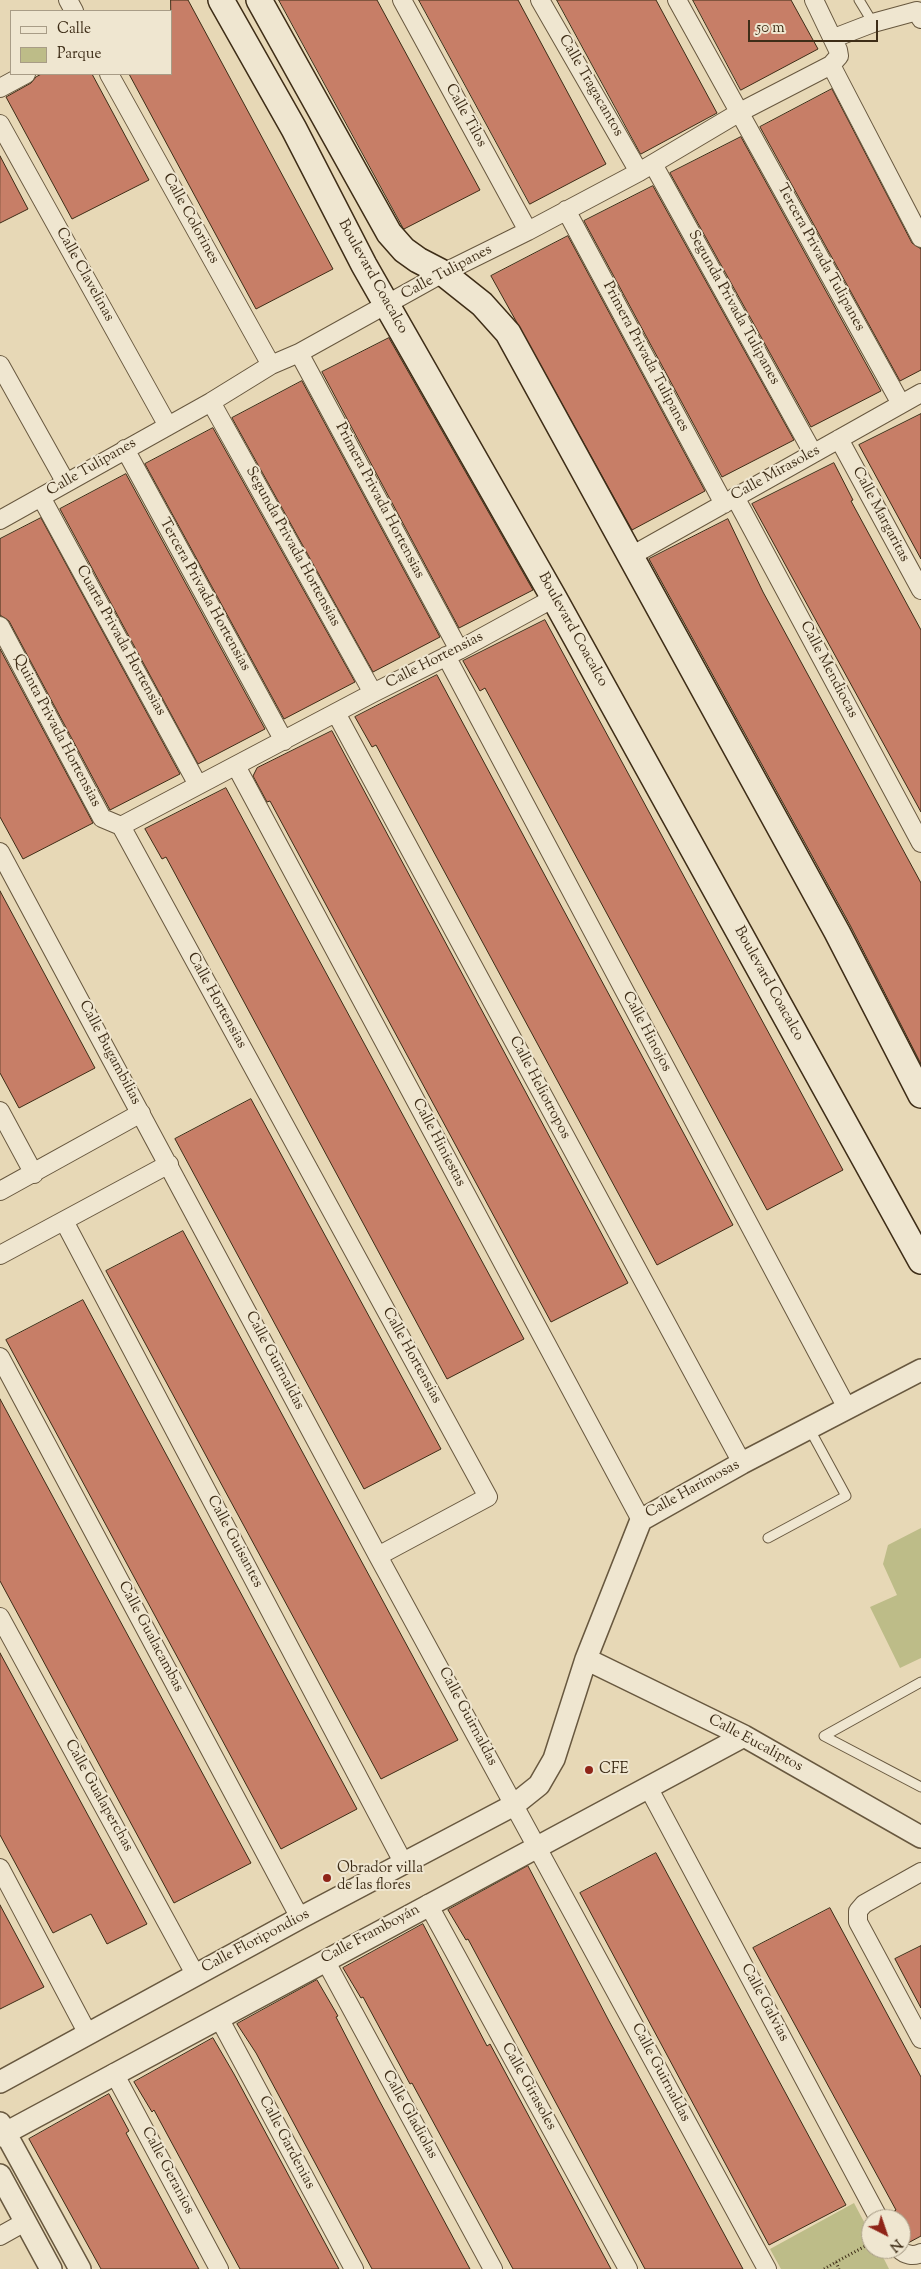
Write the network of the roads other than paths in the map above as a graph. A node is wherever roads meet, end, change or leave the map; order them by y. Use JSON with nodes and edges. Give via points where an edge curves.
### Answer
{"nodes":[{"id":1,"x":221,"y":0,"type":"edge"},
{"id":2,"x":258,"y":0,"type":"edge"},
{"id":3,"x":402,"y":0,"type":"edge"},
{"id":4,"x":540,"y":0,"type":"edge"},
{"id":5,"x":677,"y":0,"type":"edge"},
{"id":6,"x":814,"y":0,"type":"edge"},
{"id":7,"x":859,"y":0,"type":"edge"},
{"id":8,"x":920,"y":13,"type":"edge"},
{"id":9,"x":873,"y":23,"type":"junction"},
{"id":10,"x":834,"y":38,"type":"junction"},
{"id":11,"x":831,"y":66,"type":"junction"},
{"id":12,"x":24,"y":75,"type":"edge"},
{"id":13,"x":110,"y":75,"type":"edge"},
{"id":14,"x":0,"y":88,"type":"edge"},
{"id":15,"x":740,"y":112,"type":"junction"},
{"id":16,"x":0,"y":124,"type":"edge"},
{"id":17,"x":6,"y":148,"type":"edge"},
{"id":18,"x":646,"y":168,"type":"junction"},
{"id":19,"x":566,"y":210,"type":"junction"},
{"id":20,"x":528,"y":231,"type":"junction"},
{"id":21,"x":921,"y":238,"type":"edge"},
{"id":22,"x":443,"y":273,"type":"junction"},
{"id":23,"x":387,"y":305,"type":"junction"},
{"id":24,"x":299,"y":353,"type":"junction"},
{"id":25,"x":0,"y":365,"type":"edge"},
{"id":26,"x":271,"y":365,"type":"junction"},
{"id":27,"x":921,"y":393,"type":"edge"},
{"id":28,"x":211,"y":402,"type":"junction"},
{"id":29,"x":901,"y":404,"type":"junction"},
{"id":30,"x":168,"y":426,"type":"junction"},
{"id":31,"x":839,"y":439,"type":"junction"},
{"id":32,"x":125,"y":450,"type":"junction"},
{"id":33,"x":813,"y":453,"type":"junction"},
{"id":34,"x":66,"y":483,"type":"junction"},
{"id":35,"x":41,"y":497,"type":"junction"},
{"id":36,"x":730,"y":500,"type":"junction"},
{"id":37,"x":0,"y":520,"type":"edge"},
{"id":38,"x":630,"y":556,"type":"junction"},
{"id":39,"x":921,"y":590,"type":"edge"},
{"id":40,"x":554,"y":598,"type":"junction"},
{"id":41,"x":0,"y":626,"type":"edge"},
{"id":42,"x":453,"y":653,"type":"junction"},
{"id":43,"x":373,"y":692,"type":"junction"},
{"id":44,"x":336,"y":713,"type":"junction"},
{"id":45,"x":284,"y":741,"type":"junction"},
{"id":46,"x":236,"y":766,"type":"junction"},
{"id":47,"x":198,"y":785,"type":"junction"},
{"id":48,"x":121,"y":826,"type":"junction"},
{"id":49,"x":921,"y":843,"type":"edge"},
{"id":50,"x":0,"y":852,"type":"edge"},
{"id":51,"x":921,"y":1095,"type":"edge"},
{"id":52,"x":0,"y":1111,"type":"edge"},
{"id":53,"x":141,"y":1113,"type":"junction"},
{"id":54,"x":169,"y":1164,"type":"junction"},
{"id":55,"x":34,"y":1174,"type":"junction"},
{"id":56,"x":0,"y":1191,"type":"edge"},
{"id":57,"x":64,"y":1220,"type":"junction"},
{"id":58,"x":0,"y":1255,"type":"edge"},
{"id":59,"x":921,"y":1261,"type":"edge"},
{"id":60,"x":0,"y":1357,"type":"edge"},
{"id":61,"x":921,"y":1370,"type":"edge"},
{"id":62,"x":847,"y":1408,"type":"junction"},
{"id":63,"x":809,"y":1428,"type":"junction"},
{"id":64,"x":742,"y":1463,"type":"junction"},
{"id":65,"x":641,"y":1520,"type":"junction"},
{"id":66,"x":768,"y":1538,"type":"dead end"},
{"id":67,"x":378,"y":1556,"type":"junction"},
{"id":68,"x":0,"y":1617,"type":"edge"},
{"id":69,"x":586,"y":1658,"type":"junction"},
{"id":70,"x":921,"y":1682,"type":"edge"},
{"id":71,"x":744,"y":1736,"type":"junction"},
{"id":72,"x":648,"y":1787,"type":"junction"},
{"id":73,"x":921,"y":1787,"type":"edge"},
{"id":74,"x":514,"y":1805,"type":"junction"},
{"id":75,"x":921,"y":1837,"type":"edge"},
{"id":76,"x":537,"y":1846,"type":"junction"},
{"id":77,"x":403,"y":1862,"type":"junction"},
{"id":78,"x":0,"y":1868,"type":"edge"},
{"id":79,"x":921,"y":1872,"type":"edge"},
{"id":80,"x":428,"y":1904,"type":"junction"},
{"id":81,"x":300,"y":1918,"type":"junction"},
{"id":82,"x":325,"y":1960,"type":"junction"},
{"id":83,"x":195,"y":1974,"type":"junction"},
{"id":84,"x":219,"y":2018,"type":"junction"},
{"id":85,"x":88,"y":2034,"type":"junction"},
{"id":86,"x":921,"y":2039,"type":"edge"},
{"id":87,"x":114,"y":2073,"type":"junction"},
{"id":88,"x":0,"y":2082,"type":"edge"},
{"id":89,"x":2,"y":2131,"type":"edge"},
{"id":90,"x":0,"y":2175,"type":"edge"},
{"id":91,"x":874,"y":2209,"type":"edge"},
{"id":92,"x":25,"y":2222,"type":"junction"},
{"id":93,"x":0,"y":2236,"type":"edge"},
{"id":94,"x":51,"y":2269,"type":"edge"},
{"id":95,"x":80,"y":2269,"type":"edge"},
{"id":96,"x":219,"y":2269,"type":"edge"},
{"id":97,"x":354,"y":2269,"type":"edge"},
{"id":98,"x":493,"y":2269,"type":"edge"},
{"id":99,"x":628,"y":2269,"type":"edge"},
{"id":100,"x":767,"y":2269,"type":"edge"}],
"edges":[{"from":1,"to":23,"type":"main road","name":"Boulevard Coacalco"},
{"from":2,"to":22,"type":"main road","via":[[389,233],[404,250]]},
{"from":3,"to":20,"type":"street","name":"Calle Tilos"},
{"from":4,"to":18,"type":"street","name":"Calle Tragacantos"},
{"from":5,"to":15,"type":"street","name":"Tercera Privada Tulipanes"},
{"from":6,"to":10,"type":"street"},
{"from":7,"to":9,"type":"lane"},
{"from":8,"to":9,"type":"street"},
{"from":9,"to":10,"type":"street"},
{"from":10,"to":11,"type":"street","via":[[839,56]]},
{"from":11,"to":15,"type":"street","name":"Calle Tulipanes"},
{"from":11,"to":21,"type":"street"},
{"from":12,"to":14,"type":"street"},
{"from":13,"to":26,"type":"street","name":"Calle Colorines"},
{"from":15,"to":18,"type":"street","name":"Calle Tulipanes"},
{"from":15,"to":29,"type":"street","name":"Tercera Privada Tulipanes"},
{"from":16,"to":17,"type":"street","name":"Calle Clavelinas"},
{"from":17,"to":30,"type":"street","name":"Calle Clavelinas"},
{"from":18,"to":19,"type":"street","name":"Calle Tulipanes"},
{"from":18,"to":33,"type":"street","name":"Segunda Privada Tulipanes"},
{"from":19,"to":20,"type":"street","name":"Calle Tulipanes"},
{"from":19,"to":36,"type":"street","name":"Primera Privada Tulipanes"},
{"from":20,"to":22,"type":"street","name":"Calle Tulipanes"},
{"from":22,"to":23,"type":"street","name":"Calle Tulipanes"},
{"from":22,"to":38,"type":"main road","via":[[482,304],[508,333]]},
{"from":23,"to":24,"type":"street","name":"Calle Tulipanes"},
{"from":23,"to":40,"type":"main road","name":"Boulevard Coacalco"},
{"from":24,"to":26,"type":"street","name":"Calle Tulipanes"},
{"from":24,"to":42,"type":"street","name":"Primera Privada Hortensias"},
{"from":25,"to":34,"type":"street"},
{"from":26,"to":28,"type":"street","name":"Calle Tulipanes"},
{"from":27,"to":29,"type":"street","name":"Calle Mirasoles"},
{"from":28,"to":30,"type":"street","name":"Calle Tulipanes"},
{"from":28,"to":43,"type":"street","name":"Segunda Privada Hortensias"},
{"from":29,"to":31,"type":"street","name":"Calle Mirasoles"},
{"from":30,"to":32,"type":"street","name":"Calle Tulipanes"},
{"from":31,"to":33,"type":"street","name":"Calle Mirasoles"},
{"from":31,"to":39,"type":"street","name":"Calle Margaritas"},
{"from":32,"to":34,"type":"street","name":"Calle Tulipanes"},
{"from":32,"to":45,"type":"street","name":"Tercera Privada Hortensias"},
{"from":33,"to":36,"type":"street","name":"Calle Mirasoles"},
{"from":34,"to":35,"type":"street","name":"Calle Tulipanes"},
{"from":35,"to":37,"type":"street","name":"Calle Tulipanes"},
{"from":35,"to":47,"type":"street","name":"Cuarta Privada Hortensias"},
{"from":36,"to":38,"type":"street","name":"Calle Mirasoles"},
{"from":36,"to":49,"type":"street","name":"Calle Mendiocas"},
{"from":38,"to":51,"type":"main road","via":[[837,932]]},
{"from":40,"to":42,"type":"street","name":"Calle Hortensias"},
{"from":40,"to":59,"type":"main road","name":"Boulevard Coacalco"},
{"from":41,"to":48,"type":"street","name":"Quinta Privada Hortensias","via":[[102,818]]},
{"from":42,"to":43,"type":"street","name":"Calle Hortensias"},
{"from":42,"to":62,"type":"street","name":"Calle Hinojos"},
{"from":43,"to":44,"type":"street","name":"Calle Hortensias"},
{"from":44,"to":45,"type":"street","name":"Calle Hortensias"},
{"from":44,"to":64,"type":"street","name":"Calle Heliotropos"},
{"from":45,"to":46,"type":"street","name":"Calle Hortensias"},
{"from":46,"to":47,"type":"street","name":"Calle Hortensias"},
{"from":46,"to":65,"type":"street","name":"Calle Hiniestas"},
{"from":47,"to":48,"type":"street","name":"Calle Hortensias"},
{"from":48,"to":67,"type":"street","name":"Calle Hortensias","via":[[488,1497]]},
{"from":50,"to":53,"type":"street","name":"Calle Bugambilias"},
{"from":52,"to":55,"type":"street"},
{"from":53,"to":54,"type":"street","name":"Calle Guirnaldas"},
{"from":53,"to":55,"type":"street","name":"Calle Bugambilias"},
{"from":54,"to":57,"type":"street"},
{"from":54,"to":67,"type":"street","name":"Calle Guirnaldas"},
{"from":55,"to":56,"type":"street","name":"Calle Bugambilias"},
{"from":57,"to":58,"type":"street"},
{"from":57,"to":77,"type":"street","name":"Calle Guisantes"},
{"from":60,"to":81,"type":"street","name":"Calle Gualacambas"},
{"from":61,"to":62,"type":"street","name":"Calle Harimosas"},
{"from":62,"to":63,"type":"street","name":"Calle Harimosas"},
{"from":63,"to":64,"type":"street","name":"Calle Harimosas"},
{"from":63,"to":66,"type":"lane","via":[[846,1496]]},
{"from":64,"to":65,"type":"street","name":"Calle Harimosas"},
{"from":65,"to":69,"type":"street","name":"Calle Harimosas"},
{"from":67,"to":74,"type":"street","name":"Calle Guirnaldas"},
{"from":68,"to":83,"type":"street","name":"Calle Gualaperchas"},
{"from":69,"to":71,"type":"street","name":"Calle Eucaliptos"},
{"from":69,"to":74,"type":"street","name":"Calle Harimosas","via":[[554,1759],[539,1785]]},
{"from":70,"to":73,"type":"lane","via":[[824,1736]]},
{"from":71,"to":72,"type":"street","name":"Calle Framboyán"},
{"from":71,"to":75,"type":"street","name":"Calle Eucaliptos"},
{"from":72,"to":76,"type":"street","name":"Calle Framboyán"},
{"from":72,"to":91,"type":"street","name":"Calle Galvias"},
{"from":74,"to":76,"type":"street","name":"Calle Guirnaldas"},
{"from":74,"to":77,"type":"street","name":"Calle Floripondios"},
{"from":76,"to":80,"type":"street","name":"Calle Framboyán"},
{"from":76,"to":100,"type":"street","name":"Calle Guirnaldas"},
{"from":77,"to":81,"type":"street","name":"Calle Floripondios"},
{"from":78,"to":85,"type":"street"},
{"from":79,"to":86,"type":"street","via":[[864,1904],[858,1911],[858,1922]]},
{"from":80,"to":82,"type":"street","name":"Calle Framboyán"},
{"from":80,"to":99,"type":"street","name":"Calle Girasoles"},
{"from":81,"to":83,"type":"street","name":"Calle Floripondios"},
{"from":82,"to":84,"type":"street","name":"Calle Framboyán"},
{"from":82,"to":98,"type":"street","name":"Calle Gladiolas"},
{"from":83,"to":85,"type":"street","name":"Calle Floripondios"},
{"from":84,"to":87,"type":"street","name":"Calle Framboyán"},
{"from":84,"to":97,"type":"street","name":"Calle Gardenias"},
{"from":85,"to":88,"type":"street","name":"Calle Floripondios"},
{"from":87,"to":89,"type":"street","name":"Calle Framboyán"},
{"from":87,"to":96,"type":"street","name":"Calle Geranios"},
{"from":89,"to":95,"type":"street"},
{"from":90,"to":92,"type":"street"},
{"from":92,"to":93,"type":"street"},
{"from":92,"to":94,"type":"street"}]}
